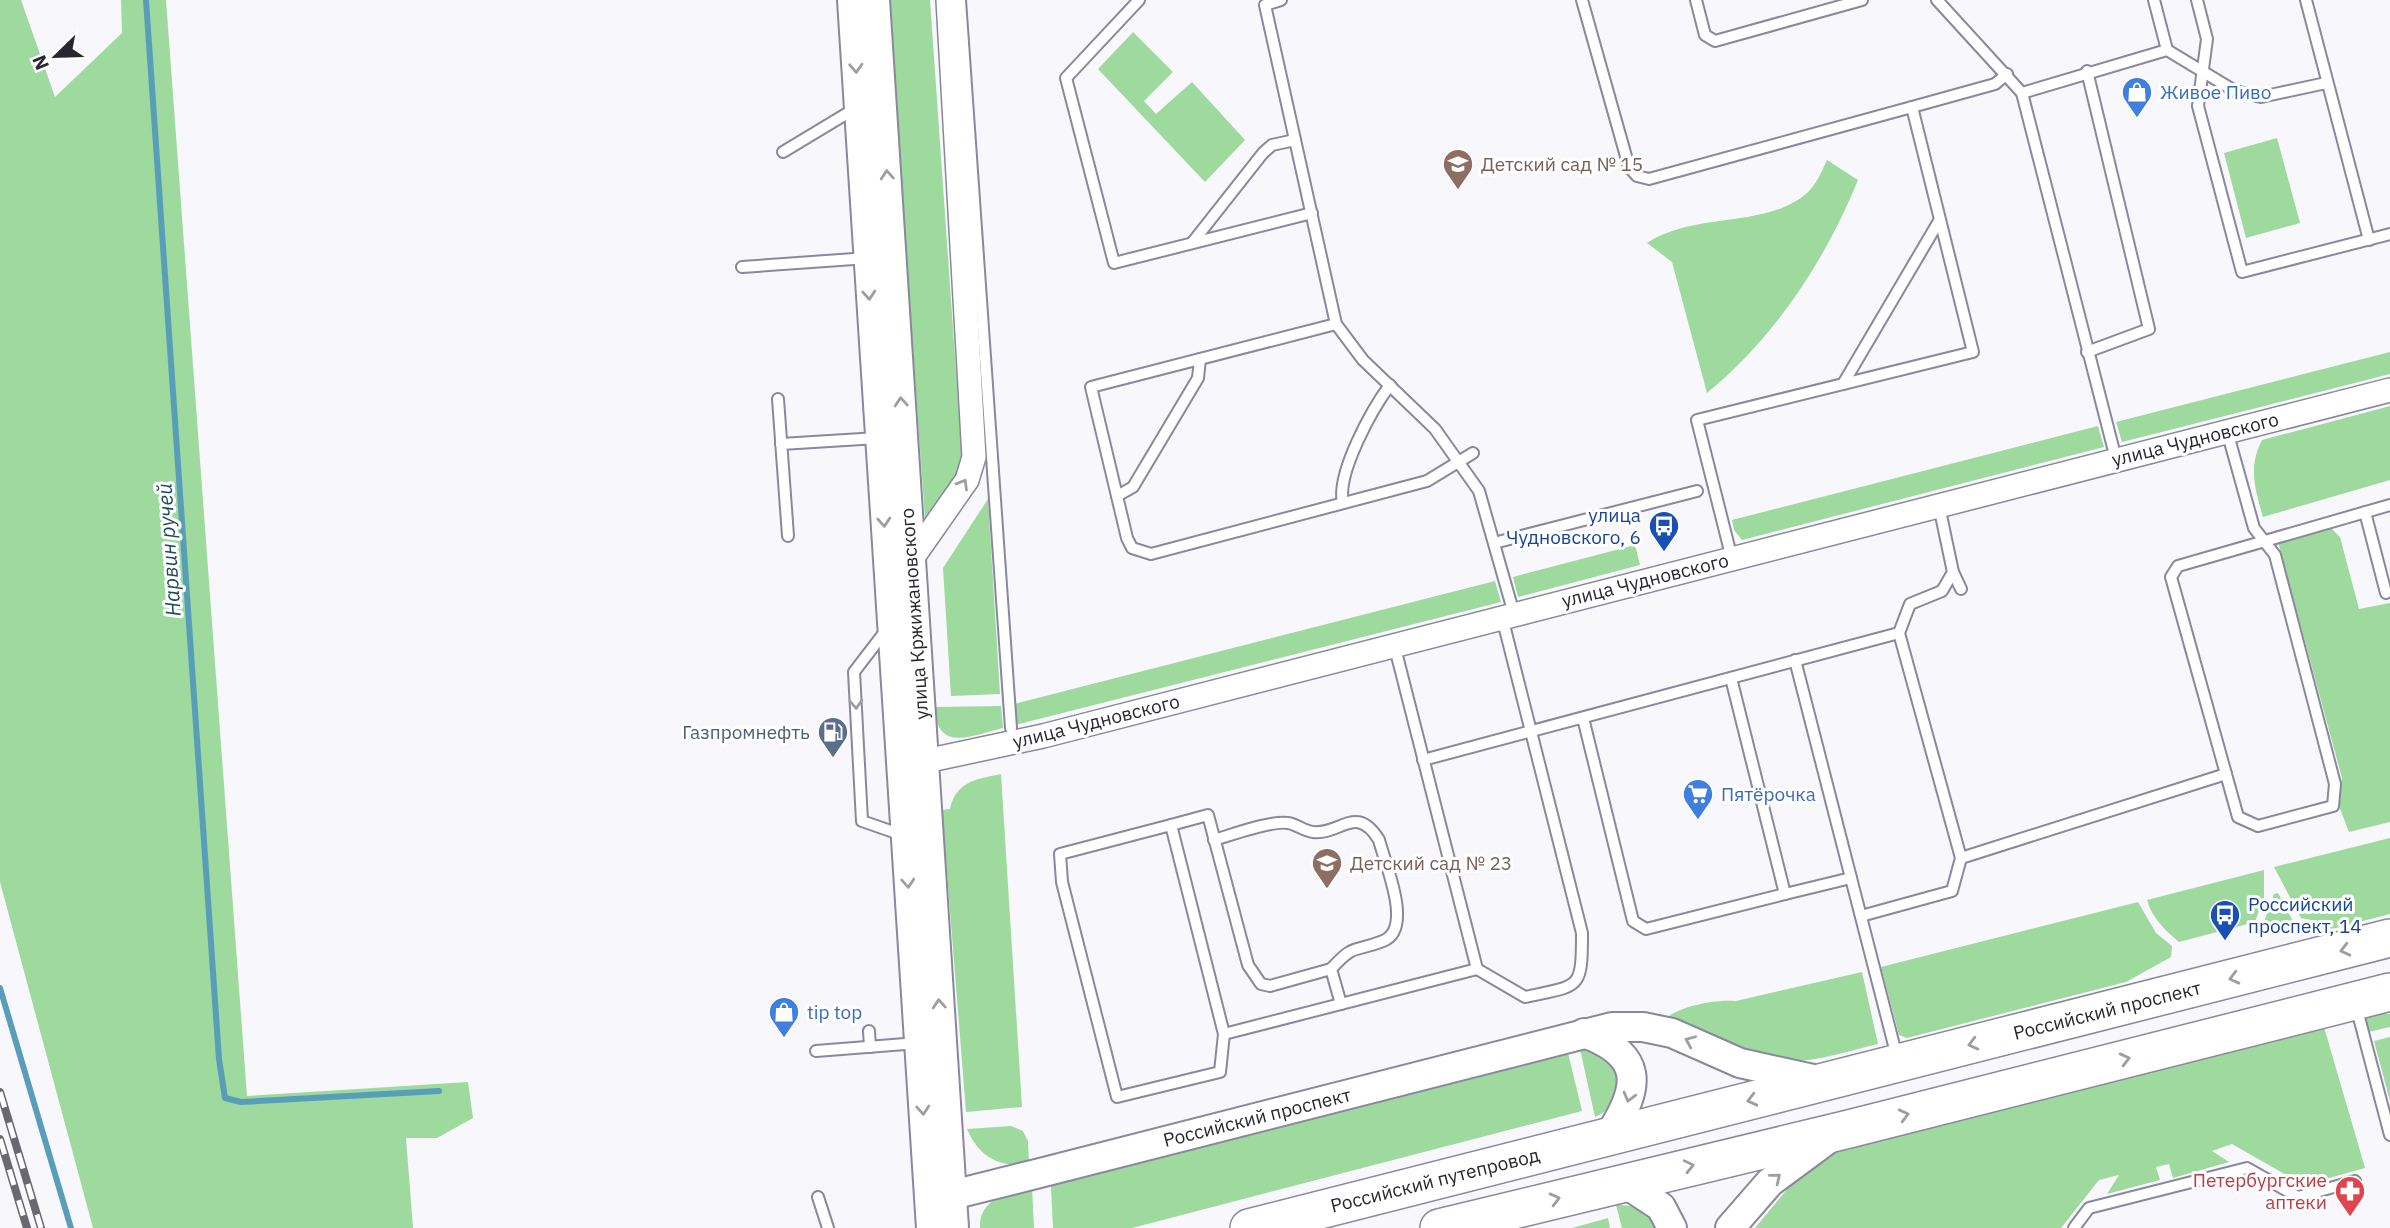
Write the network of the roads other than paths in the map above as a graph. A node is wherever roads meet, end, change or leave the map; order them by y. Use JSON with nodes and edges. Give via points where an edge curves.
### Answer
{"nodes":[{"id":1,"x":852,"y":0,"type":"edge"},
{"id":2,"x":875,"y":0,"type":"edge"},
{"id":3,"x":948,"y":0,"type":"edge"},
{"id":4,"x":960,"y":0,"type":"edge"},
{"id":5,"x":1139,"y":0,"type":"edge"},
{"id":6,"x":1281,"y":0,"type":"edge"},
{"id":7,"x":1582,"y":0,"type":"edge"},
{"id":8,"x":1696,"y":0,"type":"edge"},
{"id":9,"x":1862,"y":0,"type":"edge"},
{"id":10,"x":1937,"y":0,"type":"edge"},
{"id":11,"x":2154,"y":0,"type":"edge"},
{"id":12,"x":2197,"y":0,"type":"edge"},
{"id":13,"x":2306,"y":0,"type":"edge"},
{"id":14,"x":1265,"y":2,"type":"edge"},
{"id":15,"x":2166,"y":50,"type":"junction"},
{"id":16,"x":2087,"y":71,"type":"junction"},
{"id":17,"x":2202,"y":72,"type":"junction"},
{"id":18,"x":2007,"y":74,"type":"junction"},
{"id":19,"x":2326,"y":83,"type":"junction"},
{"id":20,"x":2022,"y":93,"type":"junction"},
{"id":21,"x":858,"y":107,"type":"junction"},
{"id":22,"x":1912,"y":107,"type":"junction"},
{"id":23,"x":1295,"y":140,"type":"junction"},
{"id":24,"x":783,"y":152,"type":"dead end"},
{"id":25,"x":1312,"y":213,"type":"junction"},
{"id":26,"x":1939,"y":221,"type":"junction"},
{"id":27,"x":2390,"y":234,"type":"edge"},
{"id":28,"x":2369,"y":240,"type":"junction"},
{"id":29,"x":1192,"y":243,"type":"junction"},
{"id":30,"x":879,"y":258,"type":"junction"},
{"id":31,"x":742,"y":267,"type":"dead end"},
{"id":32,"x":1336,"y":324,"type":"junction"},
{"id":33,"x":2087,"y":352,"type":"junction"},
{"id":34,"x":1200,"y":359,"type":"junction"},
{"id":35,"x":1843,"y":384,"type":"junction"},
{"id":36,"x":1390,"y":385,"type":"junction"},
{"id":37,"x":2390,"y":390,"type":"edge"},
{"id":38,"x":778,"y":399,"type":"dead end"},
{"id":39,"x":1690,"y":408,"type":"dead end"},
{"id":40,"x":1697,"y":420,"type":"junction"},
{"id":41,"x":2227,"y":431,"type":"junction"},
{"id":42,"x":891,"y":437,"type":"junction"},
{"id":43,"x":781,"y":444,"type":"junction"},
{"id":44,"x":1473,"y":453,"type":"dead end"},
{"id":45,"x":2116,"y":459,"type":"junction"},
{"id":46,"x":1461,"y":461,"type":"junction"},
{"id":47,"x":1697,"y":491,"type":"dead end"},
{"id":48,"x":1117,"y":496,"type":"junction"},
{"id":49,"x":1343,"y":503,"type":"junction"},
{"id":50,"x":2390,"y":505,"type":"edge"},
{"id":51,"x":1938,"y":506,"type":"junction"},
{"id":52,"x":2365,"y":512,"type":"junction"},
{"id":53,"x":788,"y":536,"type":"dead end"},
{"id":54,"x":2264,"y":541,"type":"junction"},
{"id":55,"x":1494,"y":543,"type":"junction"},
{"id":56,"x":1732,"y":559,"type":"junction"},
{"id":57,"x":911,"y":560,"type":"junction"},
{"id":58,"x":1953,"y":572,"type":"junction"},
{"id":59,"x":1961,"y":589,"type":"dead end"},
{"id":60,"x":2386,"y":593,"type":"dead end"},
{"id":61,"x":1508,"y":615,"type":"junction"},
{"id":62,"x":891,"y":624,"type":"junction"},
{"id":63,"x":1899,"y":633,"type":"junction"},
{"id":64,"x":1394,"y":644,"type":"junction"},
{"id":65,"x":1795,"y":660,"type":"junction"},
{"id":66,"x":1731,"y":678,"type":"junction"},
{"id":67,"x":1583,"y":718,"type":"junction"},
{"id":68,"x":1012,"y":727,"type":"dead end"},
{"id":69,"x":1530,"y":732,"type":"junction"},
{"id":70,"x":1423,"y":760,"type":"junction"},
{"id":71,"x":912,"y":765,"type":"junction"},
{"id":72,"x":2226,"y":774,"type":"junction"},
{"id":73,"x":1171,"y":825,"type":"junction"},
{"id":74,"x":916,"y":836,"type":"junction"},
{"id":75,"x":1214,"y":840,"type":"junction"},
{"id":76,"x":1961,"y":858,"type":"junction"},
{"id":77,"x":1851,"y":878,"type":"junction"},
{"id":78,"x":1785,"y":894,"type":"junction"},
{"id":79,"x":1861,"y":916,"type":"junction"},
{"id":80,"x":2390,"y":938,"type":"edge"},
{"id":81,"x":1331,"y":969,"type":"junction"},
{"id":82,"x":1477,"y":969,"type":"junction"},
{"id":83,"x":2390,"y":992,"type":"edge"},
{"id":84,"x":2354,"y":1001,"type":"junction"},
{"id":85,"x":1341,"y":1004,"type":"junction"},
{"id":86,"x":869,"y":1031,"type":"dead end"},
{"id":87,"x":1584,"y":1033,"type":"junction"},
{"id":88,"x":1224,"y":1034,"type":"junction"},
{"id":89,"x":930,"y":1043,"type":"junction"},
{"id":90,"x":870,"y":1047,"type":"junction"},
{"id":91,"x":816,"y":1051,"type":"dead end"},
{"id":92,"x":1899,"y":1063,"type":"junction"},
{"id":93,"x":1825,"y":1082,"type":"junction"},
{"id":94,"x":1838,"y":1132,"type":"junction"},
{"id":95,"x":2390,"y":1135,"type":"edge"},
{"id":96,"x":1596,"y":1138,"type":"junction"},
{"id":97,"x":2355,"y":1181,"type":"dead end"},
{"id":98,"x":1608,"y":1185,"type":"junction"},
{"id":99,"x":940,"y":1195,"type":"junction"},
{"id":100,"x":818,"y":1196,"type":"dead end"},
{"id":101,"x":828,"y":1228,"type":"edge"},
{"id":102,"x":930,"y":1228,"type":"edge"},
{"id":103,"x":954,"y":1228,"type":"edge"},
{"id":104,"x":1249,"y":1228,"type":"edge"},
{"id":105,"x":1439,"y":1228,"type":"edge"},
{"id":106,"x":1672,"y":1228,"type":"edge"},
{"id":107,"x":1730,"y":1228,"type":"edge"},
{"id":108,"x":2074,"y":1228,"type":"edge"}],
"edges":[{"from":1,"to":21,"type":"street","name":"улица Кржижановского","one_way":true},
{"from":30,"to":2,"type":"street","name":"улица Кржижановского","one_way":true},
{"from":57,"to":3,"type":"street","one_way":true,"via":[[967,480],[974,457]]},
{"from":4,"to":68,"type":"lane"},
{"from":5,"to":29,"type":"lane","via":[[1066,78],[1114,263]]},
{"from":6,"to":14,"type":"lane"},
{"from":7,"to":22,"type":"lane","via":[[1629,167],[1637,176],[1649,179]]},
{"from":8,"to":9,"type":"lane","via":[[1705,36],[1715,41]]},
{"from":10,"to":18,"type":"lane"},
{"from":11,"to":15,"type":"lane"},
{"from":12,"to":17,"type":"lane","via":[[2207,39]]},
{"from":13,"to":19,"type":"lane"},
{"from":14,"to":23,"type":"lane"},
{"from":15,"to":16,"type":"lane"},
{"from":15,"to":17,"type":"lane"},
{"from":16,"to":20,"type":"lane"},
{"from":16,"to":33,"type":"lane","via":[[2149,329]]},
{"from":17,"to":19,"type":"lane","via":[[2235,91],[2261,97]]},
{"from":17,"to":28,"type":"lane","via":[[2198,106],[2242,272]]},
{"from":18,"to":20,"type":"lane"},
{"from":18,"to":22,"type":"lane","via":[[1995,84]]},
{"from":19,"to":28,"type":"lane"},
{"from":20,"to":33,"type":"lane"},
{"from":21,"to":24,"type":"lane"},
{"from":21,"to":30,"type":"street","name":"улица Кржижановского"},
{"from":22,"to":26,"type":"lane"},
{"from":23,"to":25,"type":"lane"},
{"from":23,"to":29,"type":"lane","via":[[1272,145],[1263,153]]},
{"from":25,"to":29,"type":"lane"},
{"from":25,"to":32,"type":"lane"},
{"from":26,"to":35,"type":"lane"},
{"from":26,"to":35,"type":"lane","via":[[1973,352]]},
{"from":27,"to":28,"type":"lane"},
{"from":30,"to":31,"type":"lane"},
{"from":30,"to":42,"type":"street","name":"улица Кржижановского"},
{"from":32,"to":34,"type":"lane"},
{"from":32,"to":36,"type":"lane","via":[[1363,360]]},
{"from":33,"to":45,"type":"lane"},
{"from":34,"to":48,"type":"lane","via":[[1198,378],[1133,487]]},
{"from":34,"to":48,"type":"lane","via":[[1091,387]]},
{"from":35,"to":40,"type":"lane"},
{"from":36,"to":46,"type":"lane"},
{"from":36,"to":49,"type":"lane","via":[[1342,479]]},
{"from":37,"to":41,"type":"street","name":"улица Чудновского"},
{"from":38,"to":43,"type":"lane"},
{"from":39,"to":40,"type":"lane"},
{"from":40,"to":56,"type":"lane"},
{"from":41,"to":45,"type":"street","name":"улица Чудновского"},
{"from":41,"to":54,"type":"lane","via":[[2254,528]]},
{"from":42,"to":43,"type":"lane"},
{"from":42,"to":57,"type":"street","name":"улица Кржижановского"},
{"from":42,"to":62,"type":"street","name":"улица Кржижановского","one_way":true},
{"from":43,"to":53,"type":"lane"},
{"from":44,"to":46,"type":"lane"},
{"from":45,"to":51,"type":"street","name":"улица Чудновского"},
{"from":46,"to":49,"type":"lane","via":[[1427,481]]},
{"from":46,"to":55,"type":"lane","via":[[1479,491]]},
{"from":47,"to":55,"type":"lane"},
{"from":48,"to":49,"type":"lane","via":[[1132,548],[1151,554]]},
{"from":50,"to":52,"type":"lane"},
{"from":51,"to":56,"type":"street","name":"улица Чудновского"},
{"from":51,"to":58,"type":"lane"},
{"from":52,"to":54,"type":"lane"},
{"from":52,"to":60,"type":"lane"},
{"from":54,"to":72,"type":"lane","via":[[2178,565],[2171,578]]},
{"from":54,"to":72,"type":"lane","via":[[2275,555],[2321,730],[2335,784],[2333,806],[2258,826],[2238,817]]},
{"from":55,"to":61,"type":"lane"},
{"from":56,"to":61,"type":"street","name":"улица Чудновского"},
{"from":57,"to":71,"type":"street","name":"улица Кржижановского"},
{"from":58,"to":59,"type":"lane"},
{"from":58,"to":63,"type":"lane","via":[[1942,591],[1909,604]]},
{"from":61,"to":64,"type":"street","name":"улица Чудновского"},
{"from":61,"to":69,"type":"lane"},
{"from":62,"to":71,"type":"street","name":"улица Кржижановского"},
{"from":62,"to":74,"type":"lane","one_way":true,"via":[[854,672],[862,821]]},
{"from":63,"to":65,"type":"lane"},
{"from":63,"to":76,"type":"lane"},
{"from":64,"to":70,"type":"lane"},
{"from":64,"to":71,"type":"street","name":"улица Чудновского"},
{"from":65,"to":66,"type":"lane"},
{"from":65,"to":77,"type":"lane"},
{"from":66,"to":67,"type":"lane"},
{"from":66,"to":78,"type":"lane"},
{"from":67,"to":69,"type":"lane"},
{"from":67,"to":78,"type":"lane","via":[[1633,921],[1646,929]]},
{"from":69,"to":70,"type":"lane"},
{"from":69,"to":82,"type":"lane","via":[[1583,933],[1582,971],[1577,983],[1525,997]]},
{"from":70,"to":82,"type":"lane"},
{"from":71,"to":74,"type":"street","name":"улица Кржижановского"},
{"from":72,"to":76,"type":"lane"},
{"from":73,"to":75,"type":"lane","via":[[1208,815]]},
{"from":73,"to":88,"type":"lane"},
{"from":73,"to":88,"type":"lane","via":[[1060,854],[1062,882],[1116,1097],[1220,1072]]},
{"from":74,"to":89,"type":"street","name":"улица Кржижановского"},
{"from":75,"to":81,"type":"lane","via":[[1254,977],[1270,986]]},
{"from":75,"to":81,"type":"lane","via":[[1285,822],[1315,832],[1352,821],[1373,830],[1399,912],[1398,926],[1384,941],[1349,950]]},
{"from":76,"to":79,"type":"lane","via":[[1952,891]]},
{"from":77,"to":78,"type":"lane"},
{"from":77,"to":79,"type":"lane"},
{"from":79,"to":92,"type":"lane"},
{"from":80,"to":92,"type":"main road","name":"Российский проспект","one_way":true},
{"from":81,"to":85,"type":"lane"},
{"from":82,"to":85,"type":"lane"},
{"from":83,"to":84,"type":"main road"},
{"from":94,"to":84,"type":"main road","one_way":true},
{"from":84,"to":95,"type":"lane"},
{"from":85,"to":88,"type":"lane"},
{"from":86,"to":90,"type":"lane"},
{"from":93,"to":87,"type":"street","name":"Российский проспект","one_way":true,"via":[[1740,1063],[1671,1033],[1643,1027]]},
{"from":87,"to":96,"type":"street","one_way":true,"via":[[1616,1048],[1628,1061],[1633,1076],[1633,1093]]},
{"from":87,"to":99,"type":"street","name":"Российский проспект"},
{"from":89,"to":90,"type":"lane"},
{"from":89,"to":99,"type":"street","name":"улица Кржижановского"},
{"from":90,"to":91,"type":"lane"},
{"from":92,"to":93,"type":"main road","name":"Российский проспект"},
{"from":93,"to":96,"type":"main road","name":"Российский проспект","one_way":true},
{"from":98,"to":94,"type":"main road","one_way":true},
{"from":107,"to":94,"type":"street","one_way":true,"via":[[1770,1182]]},
{"from":96,"to":104,"type":"main road","name":"Российский путепровод"},
{"from":97,"to":108,"type":"lane","via":[[2298,1197],[2247,1168],[2089,1208]]},
{"from":105,"to":98,"type":"main road","one_way":true},
{"from":98,"to":106,"type":"street","via":[[1661,1207]]},
{"from":99,"to":102,"type":"street","name":"улица Кржижановского"},
{"from":99,"to":103,"type":"street","name":"улица Кржижановского"},
{"from":100,"to":101,"type":"lane"}]}
